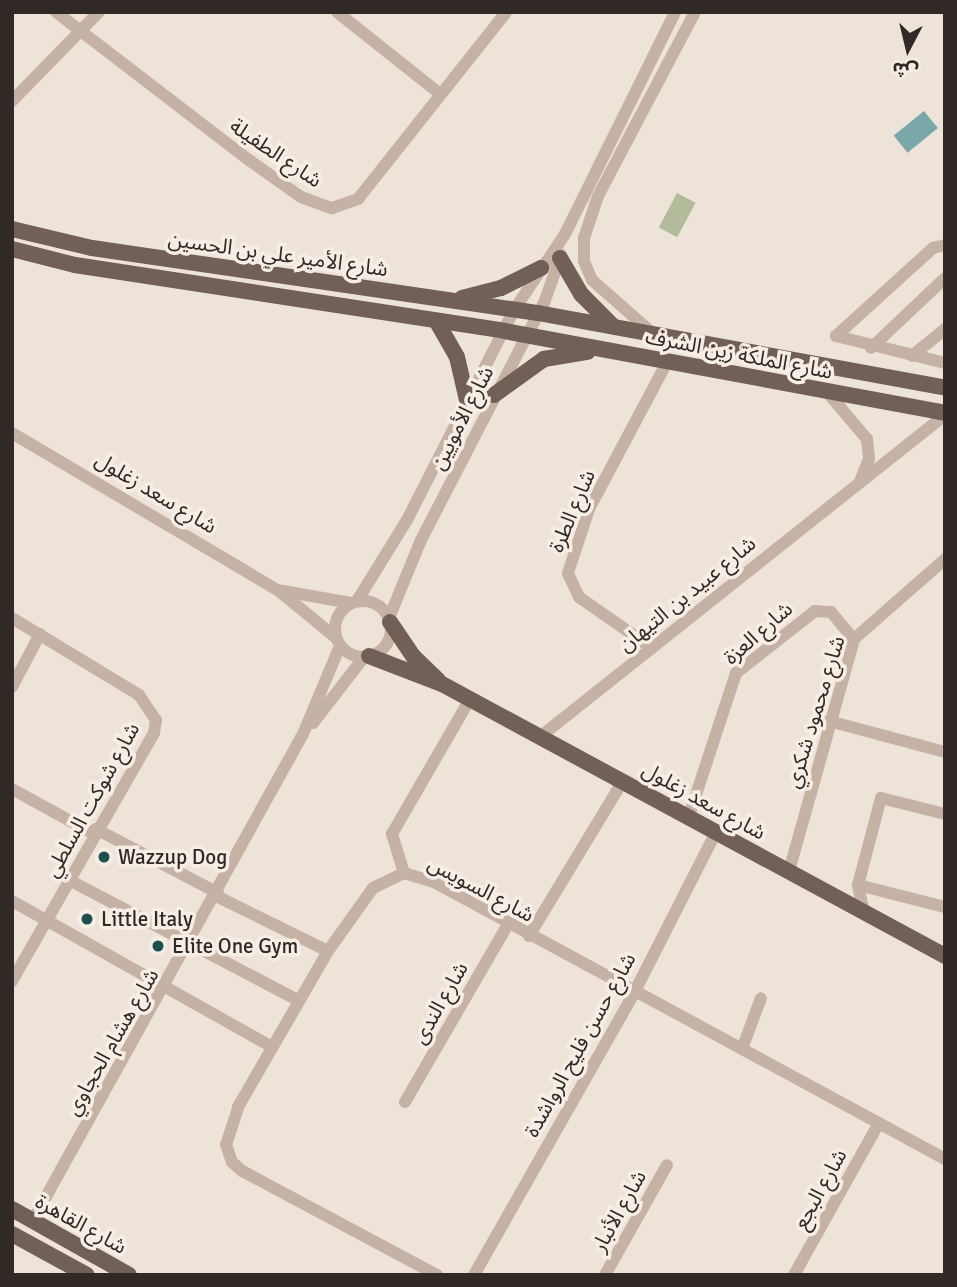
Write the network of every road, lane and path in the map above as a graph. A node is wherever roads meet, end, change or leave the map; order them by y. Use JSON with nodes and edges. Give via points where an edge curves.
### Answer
{"nodes":[{"id":1,"x":56,"y":12,"type":"edge"},
{"id":2,"x":99,"y":12,"type":"edge"},
{"id":3,"x":337,"y":12,"type":"edge"},
{"id":4,"x":506,"y":12,"type":"edge"},
{"id":5,"x":695,"y":12,"type":"edge"},
{"id":6,"x":671,"y":14,"type":"edge"},
{"id":7,"x":80,"y":32,"type":"junction"},
{"id":8,"x":440,"y":94,"type":"junction"},
{"id":9,"x":12,"y":102,"type":"edge"},
{"id":10,"x":12,"y":229,"type":"edge"},
{"id":11,"x":565,"y":234,"type":"junction"},
{"id":12,"x":945,"y":245,"type":"edge"},
{"id":13,"x":12,"y":249,"type":"edge"},
{"id":14,"x":560,"y":258,"type":"junction"},
{"id":15,"x":541,"y":268,"type":"junction"},
{"id":16,"x":945,"y":278,"type":"edge"},
{"id":17,"x":450,"y":301,"type":"junction"},
{"id":18,"x":514,"y":310,"type":"junction"},
{"id":19,"x":538,"y":313,"type":"junction"},
{"id":20,"x":438,"y":322,"type":"junction"},
{"id":21,"x":613,"y":326,"type":"junction"},
{"id":22,"x":945,"y":329,"type":"edge"},
{"id":23,"x":504,"y":331,"type":"junction"},
{"id":24,"x":651,"y":332,"type":"junction"},
{"id":25,"x":526,"y":335,"type":"junction"},
{"id":26,"x":871,"y":348,"type":"junction"},
{"id":27,"x":607,"y":350,"type":"junction"},
{"id":28,"x":912,"y":356,"type":"junction"},
{"id":29,"x":667,"y":362,"type":"junction"},
{"id":30,"x":945,"y":363,"type":"edge"},
{"id":31,"x":945,"y":388,"type":"edge"},
{"id":32,"x":828,"y":393,"type":"junction"},
{"id":33,"x":494,"y":395,"type":"junction"},
{"id":34,"x":467,"y":400,"type":"junction"},
{"id":35,"x":945,"y":414,"type":"edge"},
{"id":36,"x":12,"y":433,"type":"edge"},
{"id":37,"x":859,"y":483,"type":"junction"},
{"id":38,"x":945,"y":559,"type":"edge"},
{"id":39,"x":278,"y":590,"type":"junction"},
{"id":40,"x":354,"y":602,"type":"junction"},
{"id":41,"x":12,"y":618,"type":"edge"},
{"id":42,"x":390,"y":620,"type":"junction"},
{"id":43,"x":40,"y":634,"type":"junction"},
{"id":44,"x":854,"y":639,"type":"junction"},
{"id":45,"x":338,"y":642,"type":"junction"},
{"id":46,"x":652,"y":648,"type":"junction"},
{"id":47,"x":366,"y":656,"type":"junction"},
{"id":48,"x":442,"y":684,"type":"junction"},
{"id":49,"x":12,"y":687,"type":"edge"},
{"id":50,"x":470,"y":699,"type":"junction"},
{"id":51,"x":829,"y":721,"type":"junction"},
{"id":52,"x":303,"y":734,"type":"junction"},
{"id":53,"x":541,"y":736,"type":"junction"},
{"id":54,"x":945,"y":752,"type":"edge"},
{"id":55,"x":622,"y":781,"type":"junction"},
{"id":56,"x":12,"y":789,"type":"edge"},
{"id":57,"x":945,"y":814,"type":"edge"},
{"id":58,"x":689,"y":816,"type":"junction"},
{"id":59,"x":95,"y":831,"type":"junction"},
{"id":60,"x":716,"y":832,"type":"junction"},
{"id":61,"x":789,"y":871,"type":"junction"},
{"id":62,"x":404,"y":873,"type":"junction"},
{"id":63,"x":69,"y":880,"type":"junction"},
{"id":64,"x":858,"y":885,"type":"junction"},
{"id":65,"x":217,"y":894,"type":"junction"},
{"id":66,"x":12,"y":901,"type":"edge"},
{"id":67,"x":945,"y":907,"type":"edge"},
{"id":68,"x":864,"y":912,"type":"junction"},
{"id":69,"x":49,"y":923,"type":"junction"},
{"id":70,"x":508,"y":924,"type":"junction"},
{"id":71,"x":529,"y":936,"type":"junction"},
{"id":72,"x":190,"y":943,"type":"junction"},
{"id":73,"x":328,"y":951,"type":"junction"},
{"id":74,"x":945,"y":956,"type":"edge"},
{"id":75,"x":12,"y":981,"type":"edge"},
{"id":76,"x":165,"y":989,"type":"junction"},
{"id":77,"x":634,"y":993,"type":"junction"},
{"id":78,"x":761,"y":998,"type":"dead end"},
{"id":79,"x":298,"y":1000,"type":"junction"},
{"id":80,"x":272,"y":1047,"type":"junction"},
{"id":81,"x":742,"y":1049,"type":"junction"},
{"id":82,"x":405,"y":1102,"type":"dead end"},
{"id":83,"x":879,"y":1123,"type":"junction"},
{"id":84,"x":945,"y":1159,"type":"edge"},
{"id":85,"x":667,"y":1166,"type":"dead end"},
{"id":86,"x":12,"y":1209,"type":"edge"},
{"id":87,"x":33,"y":1220,"type":"junction"},
{"id":88,"x":12,"y":1234,"type":"edge"},
{"id":89,"x":87,"y":1275,"type":"edge"},
{"id":90,"x":129,"y":1275,"type":"edge"},
{"id":91,"x":437,"y":1275,"type":"edge"},
{"id":92,"x":474,"y":1275,"type":"edge"},
{"id":93,"x":605,"y":1275,"type":"edge"},
{"id":94,"x":794,"y":1275,"type":"edge"}],
"edges":[{"from":1,"to":7,"type":"street","name":"شارع الطفيلة"},
{"from":2,"to":7,"type":"street"},
{"from":3,"to":8,"type":"street"},
{"from":4,"to":8,"type":"street","name":"شارع الطفيلة"},
{"from":5,"to":24,"type":"street","via":[[598,195],[584,238],[584,261],[592,280]]},
{"from":6,"to":11,"type":"street","name":"شارع الأمويين"},
{"from":7,"to":8,"type":"street","name":"شارع الطفيلة","via":[[248,160],[301,197],[332,208],[358,199]]},
{"from":7,"to":9,"type":"street"},
{"from":10,"to":17,"type":"main road","name":"شارع الأمير علي بن الحسين","via":[[92,248]]},
{"from":11,"to":14,"type":"street","name":"شارع الأمويين"},
{"from":11,"to":15,"type":"street","name":"شارع الأمويين"},
{"from":12,"to":26,"type":"street","via":[[933,248],[836,332],[838,339]]},
{"from":13,"to":20,"type":"main road","name":"شارع الأمير علي بن الحسين","via":[[75,265]]},
{"from":14,"to":19,"type":"street","name":"شارع الأمويين"},
{"from":14,"to":21,"type":"main road","via":[[581,294]]},
{"from":15,"to":17,"type":"main road","via":[[501,288]]},
{"from":15,"to":18,"type":"street","name":"شارع الأمويين"},
{"from":16,"to":26,"type":"street"},
{"from":17,"to":18,"type":"main road","name":"شارع الأمير علي بن الحسين"},
{"from":18,"to":19,"type":"main road","name":"شارع الأمير علي بن الحسين"},
{"from":18,"to":23,"type":"street","name":"شارع الأمويين"},
{"from":19,"to":21,"type":"main road","name":"شارع الملكة زين الشرف"},
{"from":19,"to":25,"type":"street","name":"شارع الأمويين"},
{"from":20,"to":23,"type":"main road","name":"شارع الأمير علي بن الحسين"},
{"from":20,"to":34,"type":"main road","via":[[457,357]]},
{"from":21,"to":24,"type":"main road","name":"شارع الملكة زين الشرف"},
{"from":22,"to":28,"type":"street"},
{"from":23,"to":25,"type":"main road","name":"شارع الأمير علي بن الحسين"},
{"from":23,"to":34,"type":"street","name":"شارع الأمويين"},
{"from":24,"to":31,"type":"main road","name":"شارع الملكة زين الشرف"},
{"from":25,"to":27,"type":"main road","name":"شارع الملكة زين الشرف"},
{"from":25,"to":33,"type":"street","name":"شارع الأمويين"},
{"from":26,"to":28,"type":"street"},
{"from":27,"to":29,"type":"main road","name":"شارع الملكة زين الشرف"},
{"from":27,"to":33,"type":"main road","via":[[544,359]]},
{"from":28,"to":30,"type":"street"},
{"from":29,"to":32,"type":"main road","name":"شارع الملكة زين الشرف"},
{"from":29,"to":46,"type":"street","name":"شارع الطرة","via":[[589,509],[568,573],[579,597]]},
{"from":32,"to":35,"type":"main road","name":"شارع الملكة زين الشرف"},
{"from":32,"to":37,"type":"street","via":[[867,439],[869,459]]},
{"from":33,"to":42,"type":"street","name":"شارع الأمويين","via":[[421,540]]},
{"from":34,"to":40,"type":"street","name":"شارع الأمويين","via":[[407,520]]},
{"from":35,"to":37,"type":"street","name":"شارع عبيد بن التيهان"},
{"from":36,"to":39,"type":"street","name":"شارع سعد زغلول"},
{"from":37,"to":46,"type":"street","name":"شارع عبيد بن التيهان"},
{"from":38,"to":44,"type":"street","name":"شارع محمود شكري"},
{"from":39,"to":40,"type":"street","name":"شارع سعد زغلول"},
{"from":39,"to":45,"type":"street","name":"شارع سعد زغلول"},
{"from":40,"to":42,"type":"street","via":[[376,604]]},
{"from":40,"to":45,"type":"street","via":[[339,613]]},
{"from":41,"to":43,"type":"street","name":"شارع شوكت السلطي"},
{"from":42,"to":47,"type":"street","via":[[384,647]]},
{"from":42,"to":48,"type":"main road","name":"شارع سعد زغلول","via":[[413,656]]},
{"from":43,"to":49,"type":"street"},
{"from":43,"to":59,"type":"street","name":"شارع شوكت السلطي","via":[[139,695],[155,715],[154,733]]},
{"from":44,"to":51,"type":"street","name":"شارع محمود شكري"},
{"from":44,"to":58,"type":"street","name":"شارع العزة","via":[[831,612],[815,611],[736,673]]},
{"from":45,"to":47,"type":"street"},
{"from":45,"to":52,"type":"street","name":"شارع هشام الحجاوي"},
{"from":46,"to":53,"type":"street","name":"شارع عبيد بن التيهان"},
{"from":47,"to":48,"type":"main road","name":"شارع سعد زغلول"},
{"from":47,"to":52,"type":"street","name":"شارع هشام الحجاوي"},
{"from":48,"to":50,"type":"main road","name":"شارع سعد زغلول"},
{"from":50,"to":53,"type":"main road","name":"شارع سعد زغلول"},
{"from":50,"to":62,"type":"street","via":[[393,830],[391,840]]},
{"from":51,"to":54,"type":"street"},
{"from":51,"to":61,"type":"street","name":"شارع محمود شكري"},
{"from":52,"to":65,"type":"street","name":"شارع هشام الحجاوي"},
{"from":53,"to":55,"type":"main road","name":"شارع سعد زغلول"},
{"from":55,"to":58,"type":"main road","name":"شارع سعد زغلول"},
{"from":55,"to":71,"type":"street"},
{"from":56,"to":59,"type":"street"},
{"from":57,"to":64,"type":"street","via":[[881,798]]},
{"from":58,"to":60,"type":"main road","name":"شارع سعد زغلول"},
{"from":59,"to":63,"type":"street","name":"شارع شوكت السلطي"},
{"from":59,"to":65,"type":"street"},
{"from":60,"to":61,"type":"main road","name":"شارع سعد زغلول"},
{"from":60,"to":77,"type":"street","name":"شارع حسن فليح الرواشدة"},
{"from":61,"to":68,"type":"main road","name":"شارع سعد زغلول"},
{"from":62,"to":70,"type":"street","name":"شارع السويس","via":[[434,882]]},
{"from":62,"to":73,"type":"street","name":"شارع السويس","via":[[373,888]]},
{"from":63,"to":69,"type":"street","name":"شارع شوكت السلطي"},
{"from":63,"to":72,"type":"street"},
{"from":64,"to":67,"type":"street"},
{"from":64,"to":68,"type":"street"},
{"from":65,"to":72,"type":"street","name":"شارع هشام الحجاوي"},
{"from":65,"to":73,"type":"street"},
{"from":66,"to":69,"type":"street"},
{"from":68,"to":74,"type":"main road","name":"شارع سعد زغلول"},
{"from":69,"to":75,"type":"street","name":"شارع شوكت السلطي"},
{"from":69,"to":76,"type":"street"},
{"from":70,"to":71,"type":"street","name":"شارع السويس"},
{"from":70,"to":82,"type":"street","name":"شارع الندى"},
{"from":71,"to":77,"type":"street","name":"شارع السويس"},
{"from":72,"to":76,"type":"street","name":"شارع هشام الحجاوي"},
{"from":72,"to":79,"type":"street"},
{"from":73,"to":79,"type":"street","name":"شارع السويس"},
{"from":76,"to":80,"type":"street"},
{"from":76,"to":87,"type":"street","name":"شارع هشام الحجاوي"},
{"from":77,"to":81,"type":"street","name":"شارع السويس"},
{"from":77,"to":92,"type":"street","name":"شارع حسن فليح الرواشدة"},
{"from":78,"to":81,"type":"street"},
{"from":79,"to":80,"type":"street","name":"شارع السويس"},
{"from":80,"to":91,"type":"street","name":"شارع السويس","via":[[230,1122],[226,1145],[232,1161],[242,1171]]},
{"from":81,"to":83,"type":"street","name":"شارع السويس"},
{"from":83,"to":84,"type":"street","name":"شارع السويس"},
{"from":83,"to":94,"type":"street","name":"شارع البجع"},
{"from":85,"to":93,"type":"street","name":"شارع الأنبار"},
{"from":86,"to":87,"type":"main road","name":"شارع القاهرة"},
{"from":87,"to":90,"type":"main road","name":"شارع القاهرة"},
{"from":88,"to":89,"type":"main road","name":"شارع القاهرة"}]}
